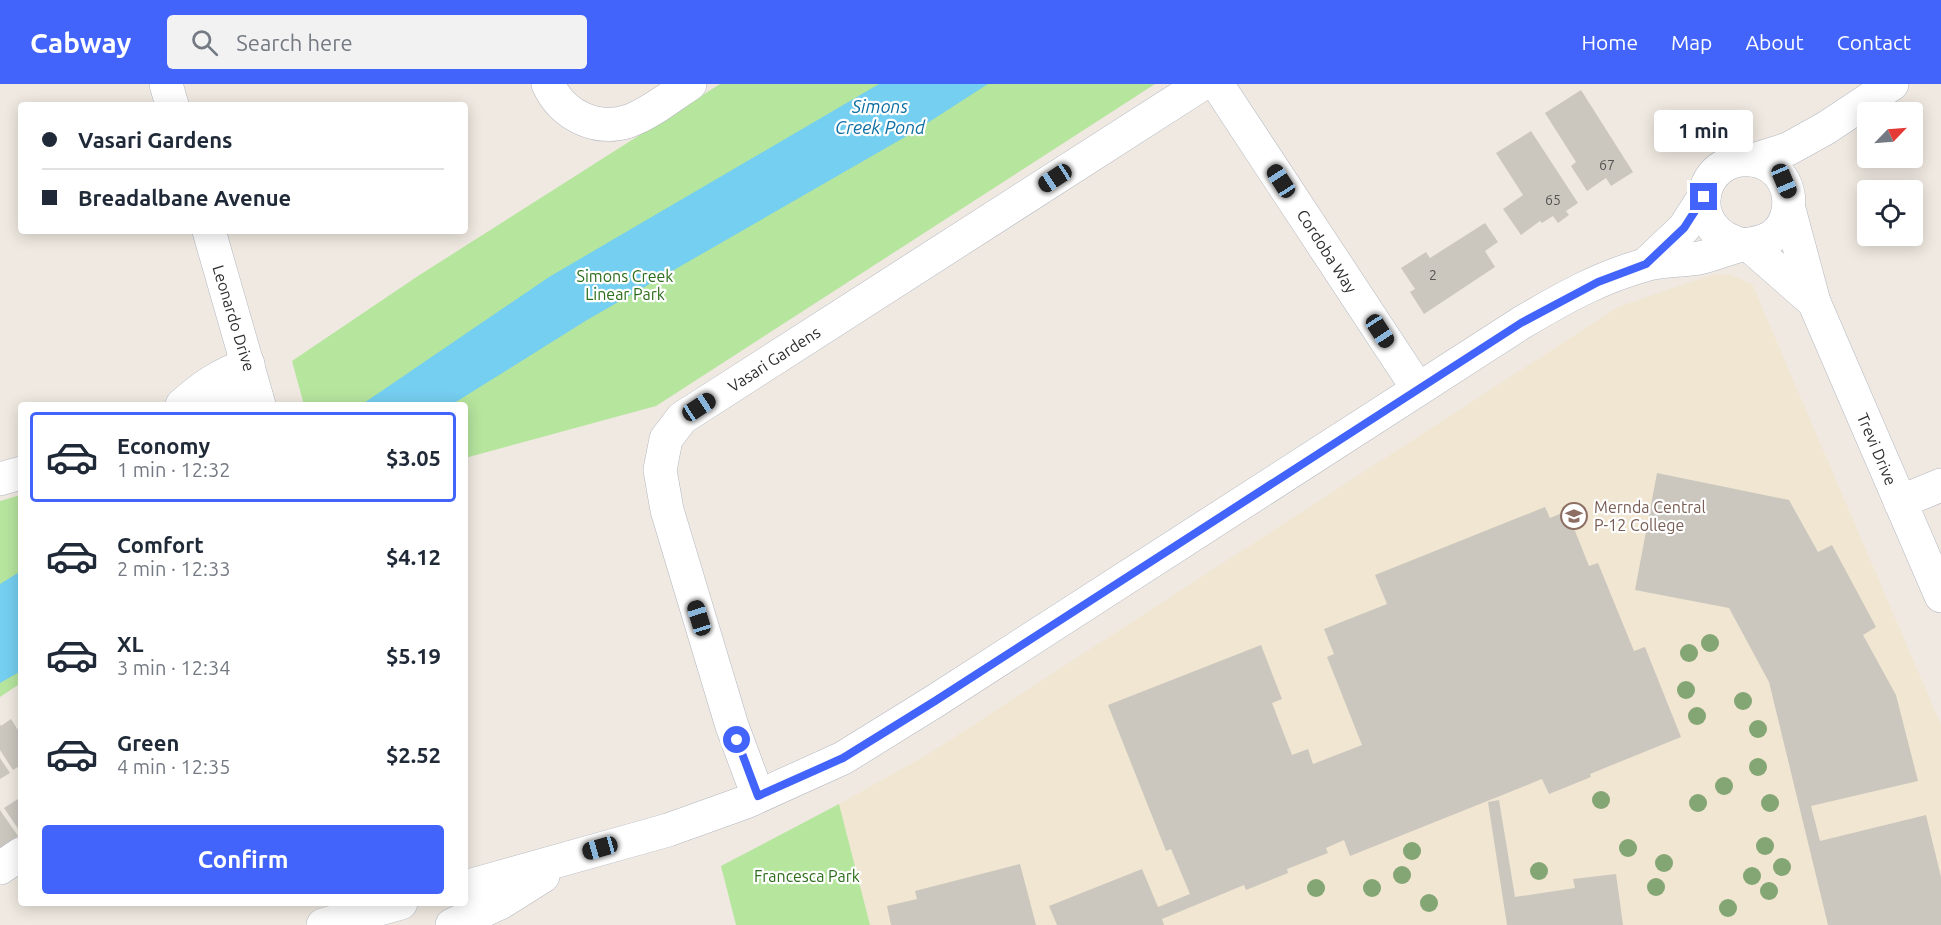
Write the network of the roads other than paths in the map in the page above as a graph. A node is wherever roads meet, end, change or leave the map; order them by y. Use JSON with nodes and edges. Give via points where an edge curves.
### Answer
{"nodes":[{"id":1,"x":166,"y":84,"type":"edge"},
{"id":2,"x":548,"y":84,"type":"edge"},
{"id":3,"x":690,"y":84,"type":"edge"},
{"id":4,"x":1202,"y":84,"type":"edge"},
{"id":5,"x":1217,"y":84,"type":"edge"},
{"id":6,"x":1892,"y":84,"type":"edge"},
{"id":7,"x":171,"y":102,"type":"edge"},
{"id":8,"x":1826,"y":128,"type":"junction"},
{"id":9,"x":1753,"y":160,"type":"junction"},
{"id":10,"x":1704,"y":197,"type":"junction"},
{"id":11,"x":1789,"y":207,"type":"junction"},
{"id":12,"x":209,"y":234,"type":"edge"},
{"id":13,"x":1746,"y":245,"type":"junction"},
{"id":14,"x":1646,"y":264,"type":"junction"},
{"id":15,"x":1814,"y":302,"type":"junction"},
{"id":16,"x":255,"y":388,"type":"edge"},
{"id":17,"x":1418,"y":388,"type":"junction"},
{"id":18,"x":185,"y":402,"type":"edge"},
{"id":19,"x":222,"y":402,"type":"edge"},
{"id":20,"x":18,"y":474,"type":"edge"},
{"id":21,"x":0,"y":479,"type":"edge"},
{"id":22,"x":1941,"y":485,"type":"edge"},
{"id":23,"x":1941,"y":498,"type":"edge"},
{"id":24,"x":1904,"y":511,"type":"junction"},
{"id":25,"x":1941,"y":596,"type":"edge"},
{"id":26,"x":758,"y":796,"type":"junction"},
{"id":27,"x":578,"y":855,"type":"junction"},
{"id":28,"x":18,"y":856,"type":"edge"},
{"id":29,"x":0,"y":868,"type":"edge"},
{"id":30,"x":468,"y":886,"type":"edge"},
{"id":31,"x":391,"y":906,"type":"edge"},
{"id":32,"x":403,"y":906,"type":"edge"},
{"id":33,"x":323,"y":925,"type":"edge"},
{"id":34,"x":409,"y":925,"type":"edge"},
{"id":35,"x":452,"y":925,"type":"edge"}],
"edges":[{"from":1,"to":7,"type":"street"},
{"from":2,"to":3,"type":"street","via":[[562,106],[578,118],[615,125],[631,120]]},
{"from":4,"to":26,"type":"street","name":"Vasari Gardens","via":[[682,418],[666,439],[660,470],[667,510],[732,726]]},
{"from":5,"to":17,"type":"street","name":"Cordoba Way"},
{"from":6,"to":8,"type":"street"},
{"from":8,"to":9,"type":"street","via":[[1788,149]]},
{"from":8,"to":11,"type":"street","via":[[1801,167]]},
{"from":9,"to":10,"type":"street","via":[[1726,164],[1715,172]]},
{"from":9,"to":11,"type":"street","via":[[1776,171],[1784,181]]},
{"from":10,"to":13,"type":"street","via":[[1705,211],[1718,234],[1730,242]]},
{"from":10,"to":14,"type":"street","via":[[1684,228]]},
{"from":11,"to":13,"type":"street","via":[[1775,234],[1763,242]]},
{"from":11,"to":15,"type":"street","name":"Trevi Drive"},
{"from":12,"to":16,"type":"street","name":"Leonardo Drive"},
{"from":13,"to":14,"type":"street","via":[[1700,258]]},
{"from":13,"to":15,"type":"street","name":"Trevi Drive"},
{"from":14,"to":17,"type":"street","via":[[1558,302]]},
{"from":15,"to":24,"type":"street","name":"Trevi Drive"},
{"from":16,"to":18,"type":"street","via":[[220,376]]},
{"from":16,"to":19,"type":"street"},
{"from":17,"to":26,"type":"street","via":[[843,758]]},
{"from":20,"to":21,"type":"street"},
{"from":22,"to":24,"type":"street"},
{"from":23,"to":24,"type":"street"},
{"from":24,"to":25,"type":"street","name":"Trevi Drive"},
{"from":26,"to":27,"type":"street","via":[[668,830]]},
{"from":27,"to":30,"type":"street"},
{"from":27,"to":35,"type":"street","via":[[500,903]]},
{"from":28,"to":29,"type":"street"},
{"from":31,"to":33,"type":"street"},
{"from":32,"to":34,"type":"street"}]}
